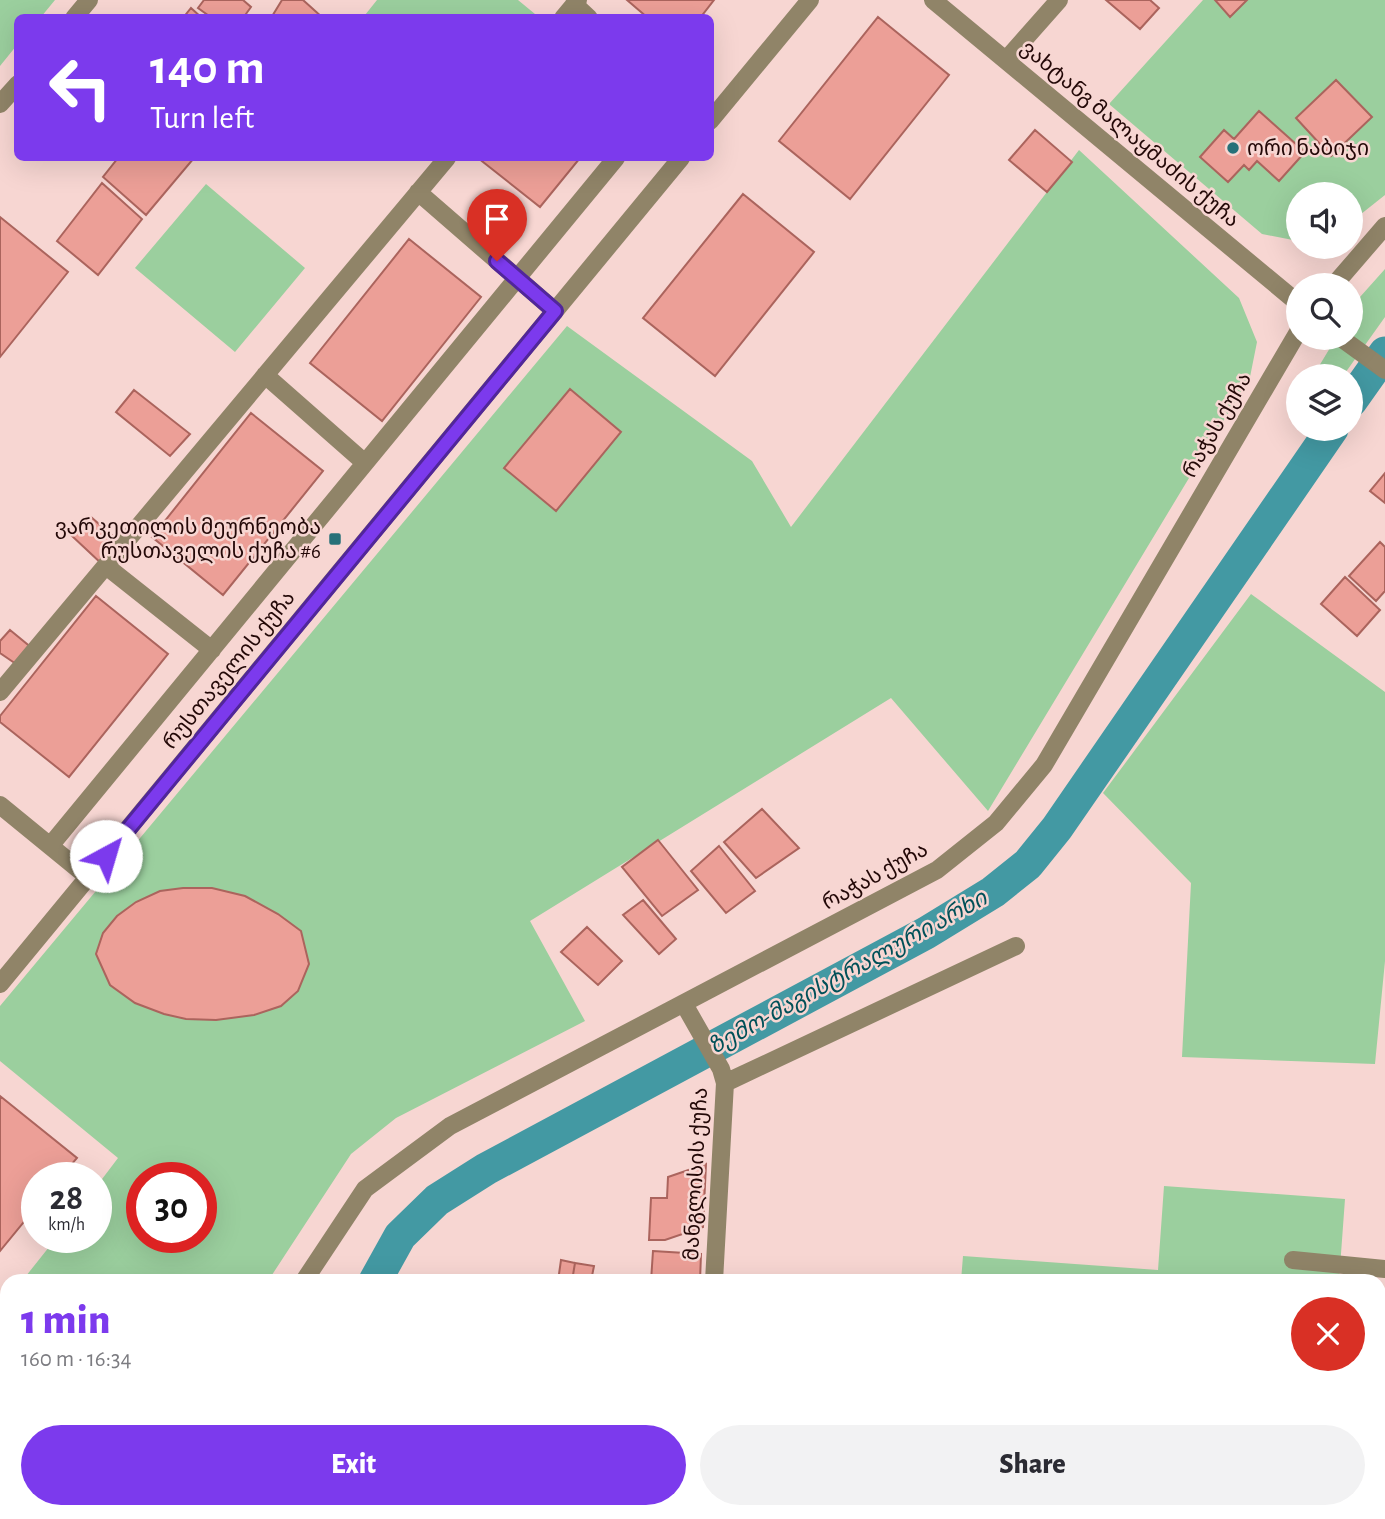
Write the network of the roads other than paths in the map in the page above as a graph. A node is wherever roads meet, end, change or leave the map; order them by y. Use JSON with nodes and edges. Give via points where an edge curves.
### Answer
{"nodes":[{"id":1,"x":89,"y":0,"type":"edge"},
{"id":2,"x":810,"y":0,"type":"edge"},
{"id":3,"x":933,"y":0,"type":"edge"},
{"id":4,"x":1059,"y":0,"type":"edge"},
{"id":5,"x":77,"y":14,"type":"edge"},
{"id":6,"x":1006,"y":61,"type":"junction"},
{"id":7,"x":14,"y":88,"type":"edge"},
{"id":8,"x":0,"y":104,"type":"edge"},
{"id":9,"x":714,"y":116,"type":"edge"},
{"id":10,"x":444,"y":161,"type":"edge"},
{"id":11,"x":614,"y":161,"type":"edge"},
{"id":12,"x":679,"y":161,"type":"edge"},
{"id":13,"x":418,"y":192,"type":"junction"},
{"id":14,"x":1385,"y":226,"type":"edge"},
{"id":15,"x":1344,"y":273,"type":"edge"},
{"id":16,"x":517,"y":278,"type":"junction"},
{"id":17,"x":1286,"y":293,"type":"edge"},
{"id":18,"x":555,"y":311,"type":"junction"},
{"id":19,"x":1287,"y":350,"type":"edge"},
{"id":20,"x":1358,"y":350,"type":"edge"},
{"id":21,"x":1385,"y":370,"type":"edge"},
{"id":22,"x":265,"y":375,"type":"junction"},
{"id":23,"x":365,"y":463,"type":"junction"},
{"id":24,"x":106,"y":566,"type":"junction"},
{"id":25,"x":212,"y":650,"type":"junction"},
{"id":26,"x":0,"y":692,"type":"edge"},
{"id":27,"x":0,"y":805,"type":"edge"},
{"id":28,"x":50,"y":846,"type":"junction"},
{"id":29,"x":89,"y":877,"type":"junction"},
{"id":30,"x":1016,"y":946,"type":"dead end"},
{"id":31,"x":0,"y":984,"type":"edge"},
{"id":32,"x":684,"y":1004,"type":"junction"},
{"id":33,"x":723,"y":1076,"type":"junction"},
{"id":34,"x":1293,"y":1260,"type":"dead end"},
{"id":35,"x":1385,"y":1269,"type":"edge"},
{"id":36,"x":309,"y":1274,"type":"edge"},
{"id":37,"x":714,"y":1274,"type":"edge"}],
"edges":[{"from":1,"to":5,"type":"street"},
{"from":2,"to":9,"type":"street"},
{"from":3,"to":6,"type":"street","name":"ვახტანგ მალაყმაძის ქუჩა"},
{"from":4,"to":6,"type":"street"},
{"from":6,"to":17,"type":"street","name":"ვახტანგ მალაყმაძის ქუჩა"},
{"from":7,"to":8,"type":"street"},
{"from":10,"to":13,"type":"street"},
{"from":11,"to":16,"type":"street"},
{"from":12,"to":18,"type":"street","name":"რუსთაველის ქუჩა"},
{"from":13,"to":16,"type":"street"},
{"from":13,"to":22,"type":"street"},
{"from":14,"to":15,"type":"street"},
{"from":16,"to":18,"type":"street"},
{"from":16,"to":23,"type":"street"},
{"from":18,"to":29,"type":"street","name":"რუსთაველის ქუჩა"},
{"from":19,"to":32,"type":"street","name":"რაჭას ქუჩა","via":[[1044,765],[996,823],[937,870]]},
{"from":20,"to":21,"type":"street"},
{"from":22,"to":23,"type":"street"},
{"from":22,"to":24,"type":"street"},
{"from":23,"to":25,"type":"street"},
{"from":24,"to":25,"type":"street"},
{"from":24,"to":26,"type":"street"},
{"from":25,"to":28,"type":"street"},
{"from":27,"to":28,"type":"street"},
{"from":28,"to":29,"type":"street"},
{"from":29,"to":31,"type":"street","name":"რუსთაველის ქუჩა"},
{"from":30,"to":33,"type":"street"},
{"from":32,"to":33,"type":"street"},
{"from":32,"to":36,"type":"street","name":"რაჭას ქუჩა","via":[[450,1126],[365,1189]]},
{"from":33,"to":37,"type":"street","name":"მანგლისის ქუჩა"},
{"from":34,"to":35,"type":"street"}]}
